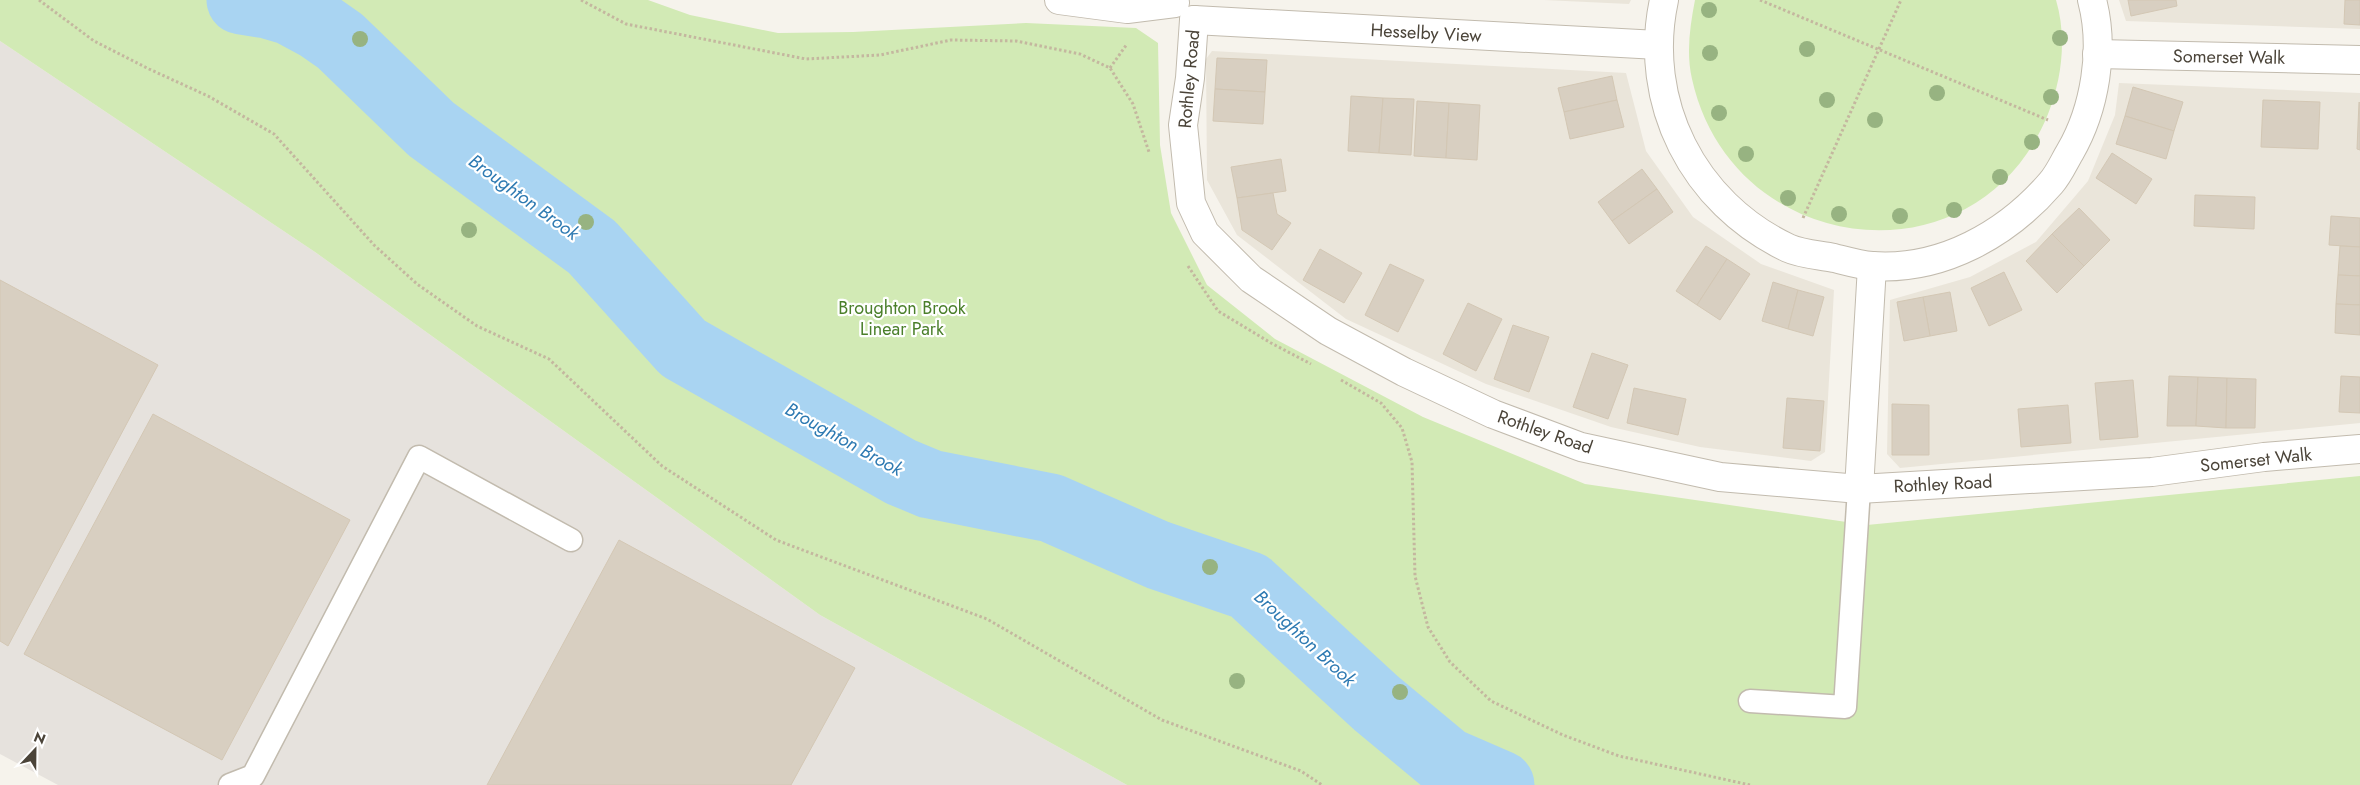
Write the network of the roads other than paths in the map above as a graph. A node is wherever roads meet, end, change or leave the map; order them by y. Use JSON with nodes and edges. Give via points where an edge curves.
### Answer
{"nodes":[{"id":1,"x":1059,"y":0,"type":"edge"},
{"id":2,"x":1664,"y":0,"type":"edge"},
{"id":3,"x":2092,"y":0,"type":"edge"},
{"id":4,"x":1181,"y":8,"type":"edge"},
{"id":5,"x":1658,"y":45,"type":"junction"},
{"id":6,"x":2098,"y":54,"type":"junction"},
{"id":7,"x":2360,"y":60,"type":"edge"},
{"id":8,"x":1872,"y":266,"type":"junction"},
{"id":9,"x":2360,"y":449,"type":"edge"},
{"id":10,"x":2152,"y":472,"type":"joint"},
{"id":11,"x":1859,"y":490,"type":"junction"},
{"id":12,"x":571,"y":540,"type":"dead end"},
{"id":13,"x":1750,"y":701,"type":"dead end"},
{"id":14,"x":230,"y":785,"type":"edge"}],
"edges":[{"from":1,"to":4,"type":"street","name":"Hesselby View","via":[[1127,9]]},
{"from":2,"to":5,"type":"street"},
{"from":3,"to":6,"type":"street"},
{"from":4,"to":5,"type":"street","name":"Hesselby View"},
{"from":4,"to":11,"type":"street","name":"Rothley Road","via":[[1190,78],[1183,125],[1191,203],[1205,233],[1251,279],[1328,331],[1404,372],[1493,414],[1581,447],[1720,477]]},
{"from":5,"to":8,"type":"street","via":[[1662,88],[1671,120],[1693,167],[1720,200],[1746,223],[1790,249]]},
{"from":6,"to":7,"type":"street","name":"Somerset Walk"},
{"from":6,"to":8,"type":"street","via":[[2093,94],[2080,134],[2053,181],[2014,220],[1967,249],[1915,264]]},
{"from":8,"to":11,"type":"street"},
{"from":9,"to":10,"type":"street","name":"Somerset Walk","via":[[2264,457]]},
{"from":10,"to":11,"type":"street","name":"Rothley Road"},
{"from":11,"to":13,"type":"lane","via":[[1845,707]]},
{"from":12,"to":14,"type":"lane","via":[[419,457],[253,776]]}]}
